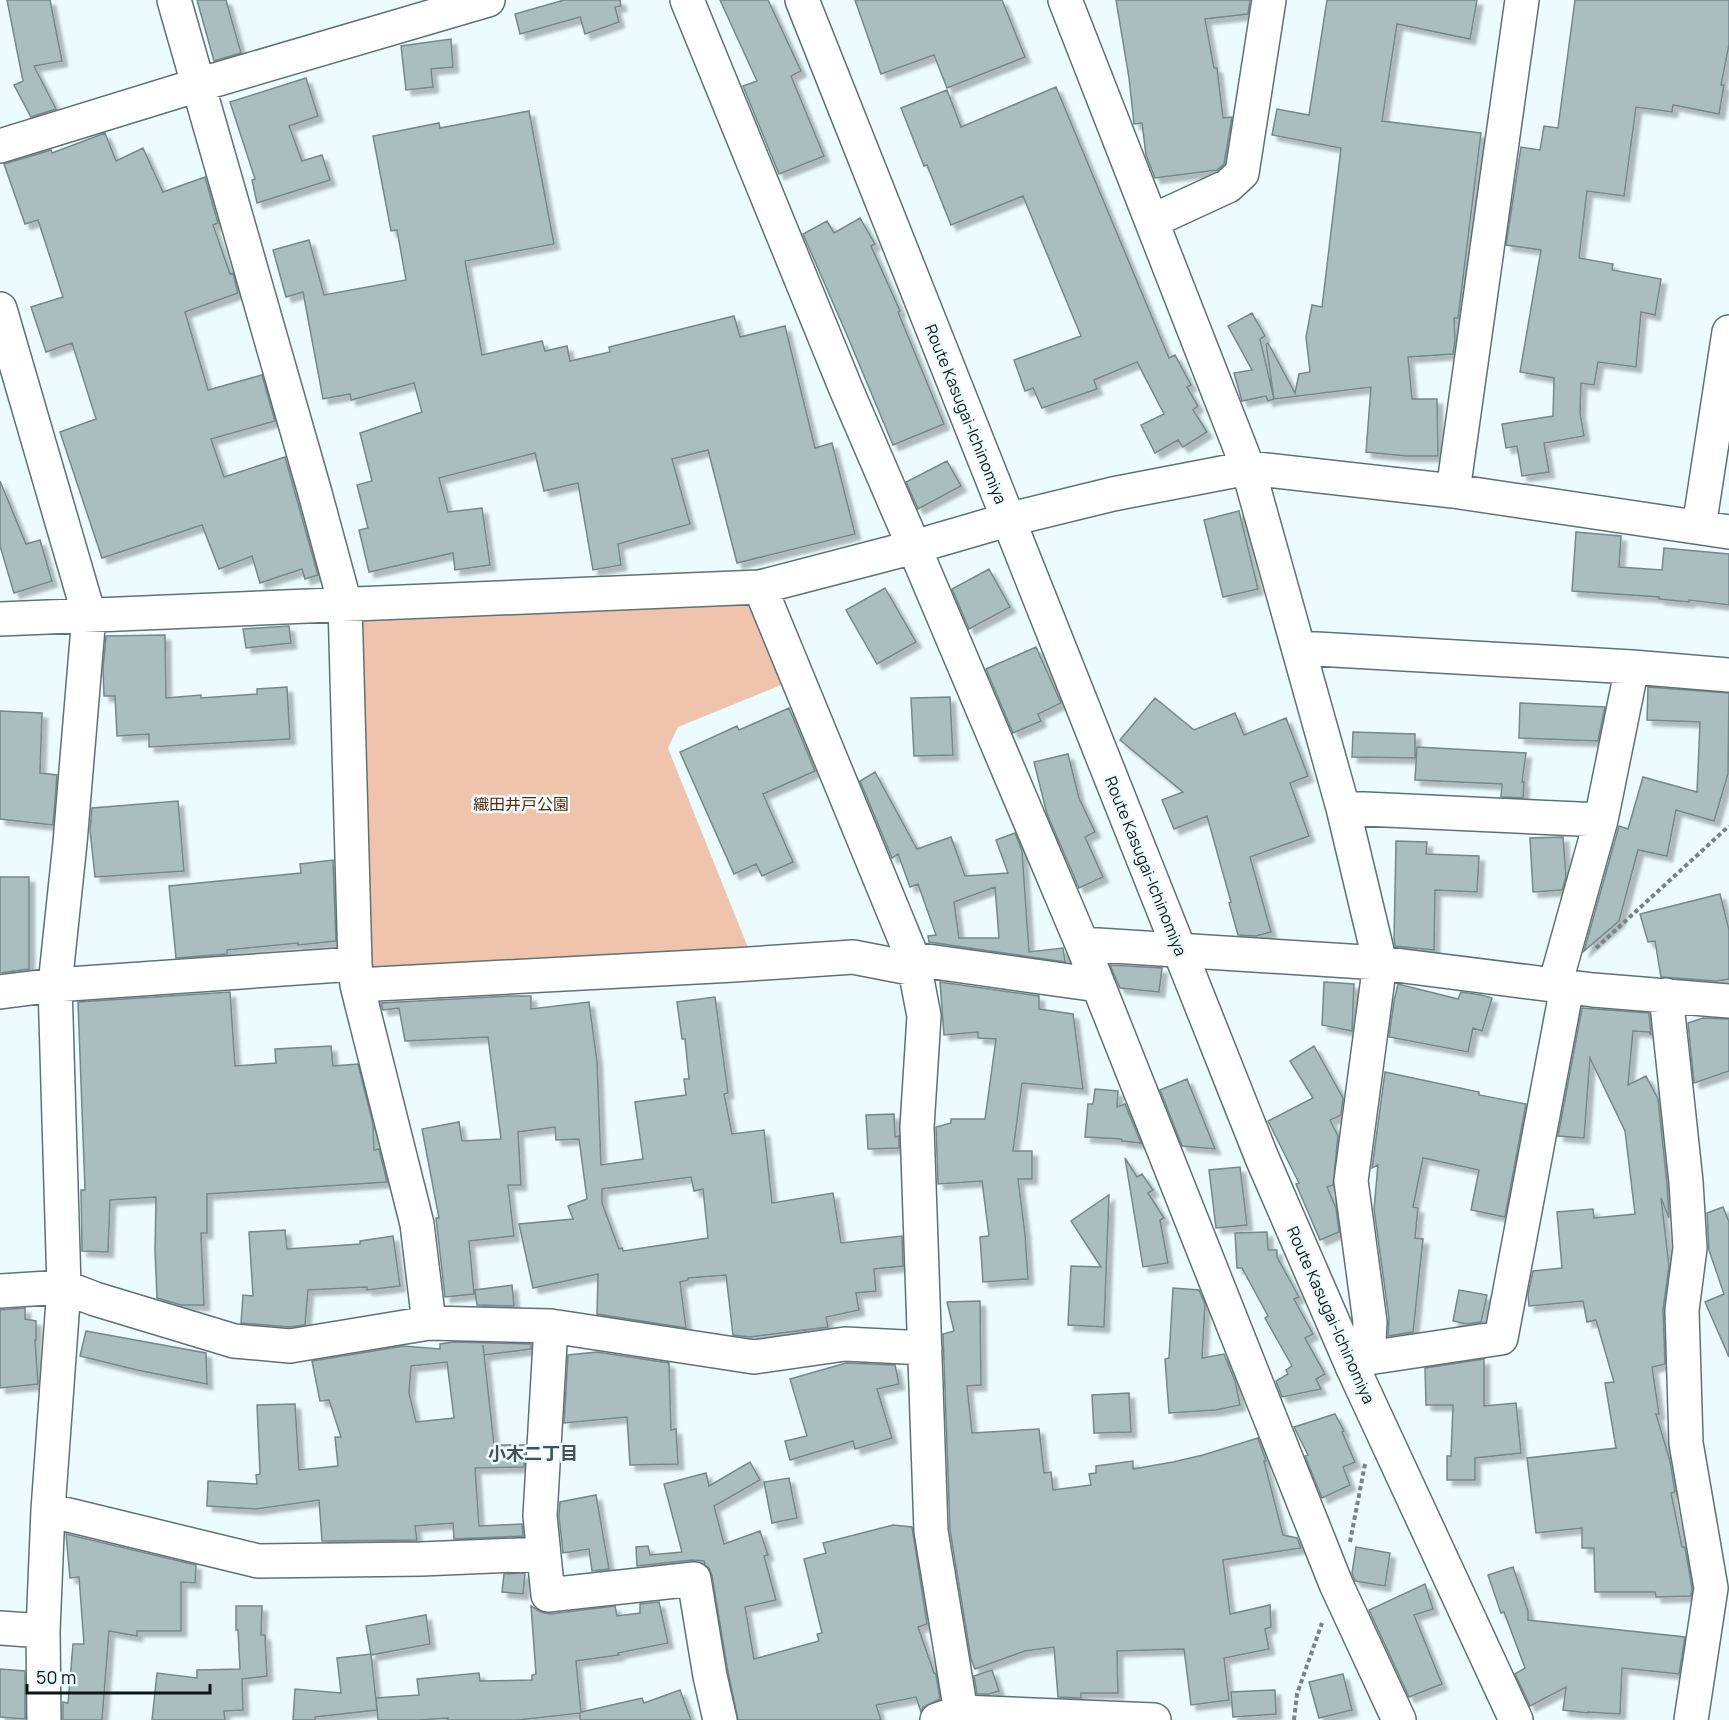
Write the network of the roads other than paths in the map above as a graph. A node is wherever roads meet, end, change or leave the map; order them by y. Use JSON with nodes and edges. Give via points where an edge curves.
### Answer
{"nodes":[{"id":1,"x":174,"y":0,"type":"edge"},
{"id":2,"x":488,"y":0,"type":"edge"},
{"id":3,"x":687,"y":0,"type":"edge"},
{"id":4,"x":802,"y":0,"type":"edge"},
{"id":5,"x":1065,"y":0,"type":"edge"},
{"id":6,"x":1269,"y":0,"type":"edge"},
{"id":7,"x":1522,"y":0,"type":"edge"},
{"id":8,"x":198,"y":85,"type":"junction"},
{"id":9,"x":0,"y":146,"type":"edge"},
{"id":10,"x":1152,"y":221,"type":"junction"},
{"id":11,"x":0,"y":309,"type":"edge"},
{"id":12,"x":1729,"y":332,"type":"edge"},
{"id":13,"x":1248,"y":468,"type":"junction"},
{"id":14,"x":1453,"y":491,"type":"junction"},
{"id":15,"x":1007,"y":520,"type":"junction"},
{"id":16,"x":1714,"y":529,"type":"edge"},
{"id":17,"x":914,"y":547,"type":"junction"},
{"id":18,"x":760,"y":587,"type":"junction"},
{"id":19,"x":345,"y":604,"type":"junction"},
{"id":20,"x":89,"y":615,"type":"junction"},
{"id":21,"x":0,"y":620,"type":"edge"},
{"id":22,"x":1299,"y":648,"type":"junction"},
{"id":23,"x":1632,"y":667,"type":"junction"},
{"id":24,"x":1729,"y":675,"type":"edge"},
{"id":25,"x":1342,"y":808,"type":"junction"},
{"id":26,"x":1601,"y":820,"type":"junction"},
{"id":27,"x":1082,"y":944,"type":"junction"},
{"id":28,"x":1180,"y":951,"type":"junction"},
{"id":29,"x":1380,"y":963,"type":"junction"},
{"id":30,"x":914,"y":964,"type":"junction"},
{"id":31,"x":356,"y":974,"type":"junction"},
{"id":32,"x":1098,"y":985,"type":"junction"},
{"id":33,"x":55,"y":986,"type":"junction"},
{"id":34,"x":1561,"y":986,"type":"junction"},
{"id":35,"x":0,"y":992,"type":"edge"},
{"id":36,"x":1666,"y":995,"type":"junction"},
{"id":37,"x":1729,"y":1001,"type":"edge"},
{"id":38,"x":64,"y":1287,"type":"junction"},
{"id":39,"x":0,"y":1292,"type":"edge"},
{"id":40,"x":429,"y":1323,"type":"junction"},
{"id":41,"x":551,"y":1326,"type":"junction"},
{"id":42,"x":925,"y":1348,"type":"junction"},
{"id":43,"x":1360,"y":1363,"type":"junction"},
{"id":44,"x":48,"y":1510,"type":"junction"},
{"id":45,"x":543,"y":1554,"type":"junction"},
{"id":46,"x":1720,"y":1586,"type":"edge"},
{"id":47,"x":0,"y":1628,"type":"edge"},
{"id":48,"x":43,"y":1631,"type":"junction"},
{"id":49,"x":949,"y":1716,"type":"edge"},
{"id":50,"x":44,"y":1720,"type":"edge"},
{"id":51,"x":720,"y":1720,"type":"edge"},
{"id":52,"x":1154,"y":1720,"type":"edge"},
{"id":53,"x":1399,"y":1720,"type":"edge"},
{"id":54,"x":1516,"y":1720,"type":"edge"},
{"id":55,"x":1691,"y":1720,"type":"edge"}],
"edges":[{"from":1,"to":8,"type":"street"},
{"from":2,"to":8,"type":"street"},
{"from":3,"to":17,"type":"street"},
{"from":4,"to":15,"type":"street","name":"Route Kasugai-Ichinomiya"},
{"from":5,"to":10,"type":"street"},
{"from":6,"to":10,"type":"street","via":[[1242,173],[1228,186]]},
{"from":7,"to":14,"type":"street"},
{"from":8,"to":9,"type":"street"},
{"from":8,"to":19,"type":"street"},
{"from":10,"to":13,"type":"street"},
{"from":11,"to":20,"type":"street"},
{"from":12,"to":16,"type":"street"},
{"from":13,"to":14,"type":"street"},
{"from":13,"to":15,"type":"street","via":[[1113,494]]},
{"from":13,"to":22,"type":"street"},
{"from":14,"to":16,"type":"street"},
{"from":15,"to":17,"type":"street"},
{"from":15,"to":28,"type":"street","name":"Route Kasugai-Ichinomiya"},
{"from":17,"to":18,"type":"street"},
{"from":17,"to":27,"type":"street"},
{"from":18,"to":19,"type":"street"},
{"from":18,"to":30,"type":"street"},
{"from":19,"to":20,"type":"street"},
{"from":19,"to":31,"type":"street"},
{"from":20,"to":21,"type":"street"},
{"from":20,"to":33,"type":"street"},
{"from":22,"to":23,"type":"street"},
{"from":22,"to":25,"type":"street"},
{"from":23,"to":24,"type":"street"},
{"from":23,"to":26,"type":"street"},
{"from":25,"to":26,"type":"street"},
{"from":25,"to":29,"type":"street"},
{"from":26,"to":34,"type":"street"},
{"from":27,"to":28,"type":"street"},
{"from":27,"to":32,"type":"street"},
{"from":28,"to":29,"type":"street"},
{"from":28,"to":43,"type":"street","name":"Route Kasugai-Ichinomiya","via":[[1262,1158]]},
{"from":29,"to":34,"type":"street"},
{"from":29,"to":43,"type":"street","via":[[1351,1181],[1370,1322]]},
{"from":30,"to":31,"type":"street","via":[[853,957],[734,965]]},
{"from":30,"to":32,"type":"street"},
{"from":30,"to":42,"type":"street","via":[[924,1016],[917,1126]]},
{"from":31,"to":33,"type":"street"},
{"from":31,"to":40,"type":"street","via":[[417,1224]]},
{"from":32,"to":53,"type":"street","via":[[1336,1584]]},
{"from":33,"to":35,"type":"street"},
{"from":33,"to":38,"type":"street"},
{"from":34,"to":36,"type":"street"},
{"from":34,"to":43,"type":"street","via":[[1501,1338]]},
{"from":36,"to":37,"type":"street"},
{"from":36,"to":46,"type":"street","via":[[1690,1248],[1682,1310],[1686,1443]]},
{"from":38,"to":39,"type":"street"},
{"from":38,"to":40,"type":"street","via":[[234,1341],[290,1346]]},
{"from":38,"to":44,"type":"street"},
{"from":40,"to":41,"type":"street"},
{"from":41,"to":42,"type":"street","via":[[754,1357],[845,1344]]},
{"from":41,"to":45,"type":"street","via":[[540,1516]]},
{"from":42,"to":49,"type":"street","via":[[932,1531]]},
{"from":43,"to":54,"type":"street","name":"Route Kasugai-Ichinomiya"},
{"from":44,"to":45,"type":"street","via":[[258,1561]]},
{"from":44,"to":48,"type":"street"},
{"from":45,"to":51,"type":"street","via":[[548,1595],[694,1579]]},
{"from":46,"to":55,"type":"street"},
{"from":47,"to":48,"type":"street"},
{"from":48,"to":50,"type":"street"},
{"from":49,"to":52,"type":"street"}]}
